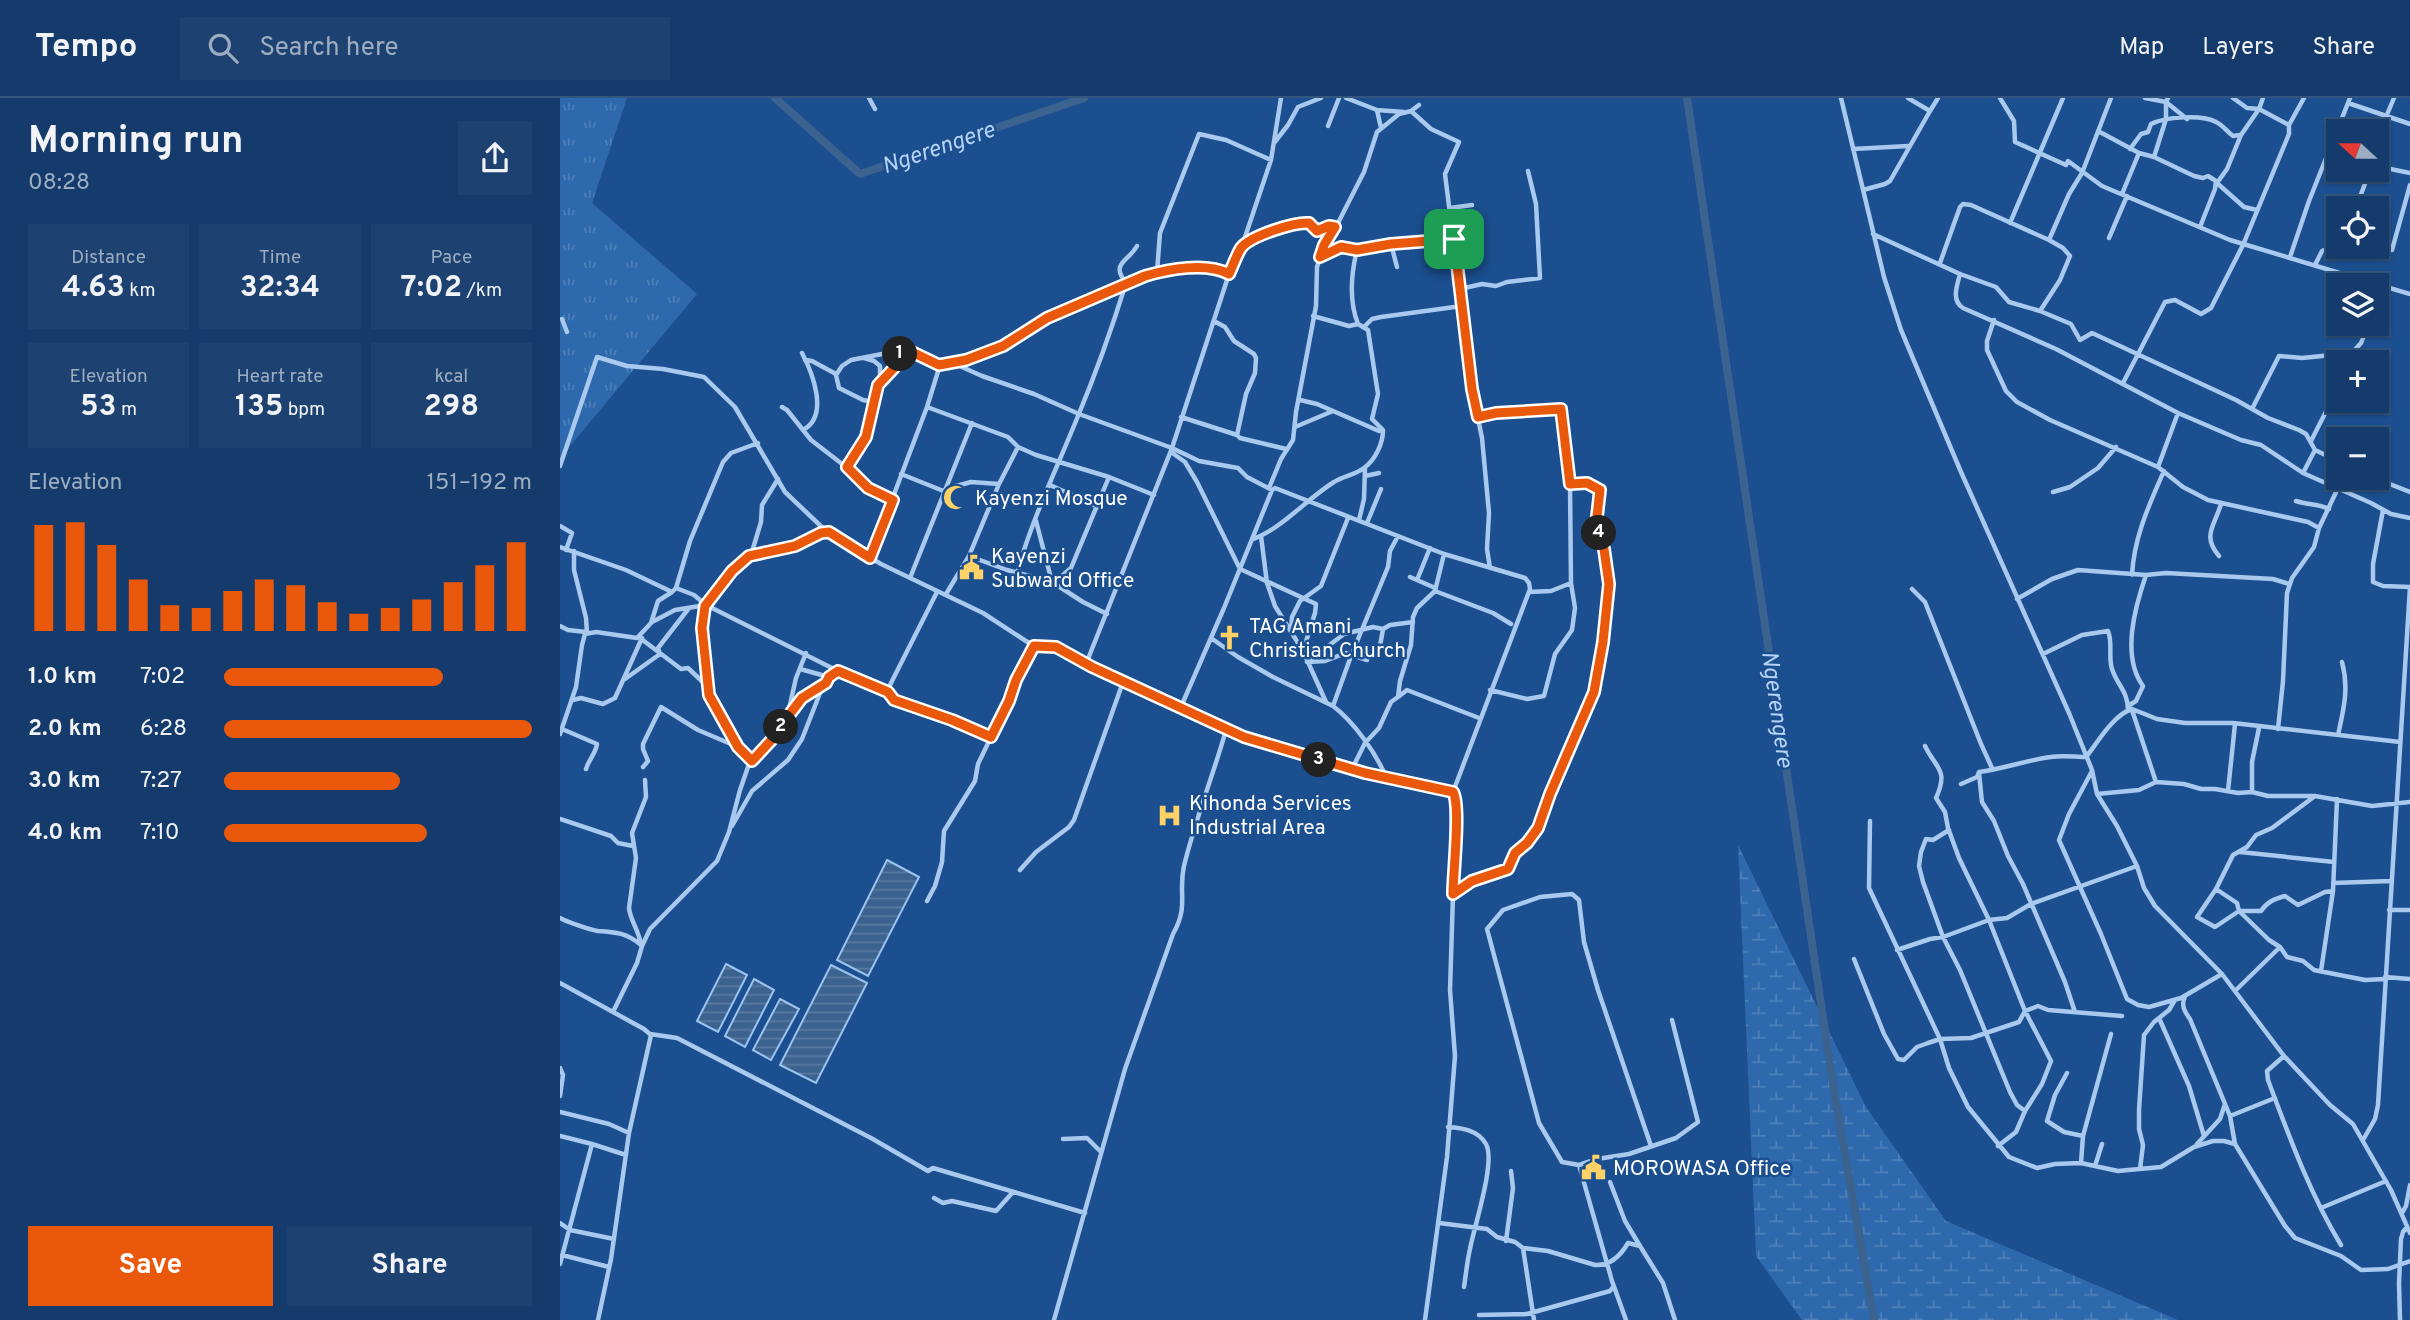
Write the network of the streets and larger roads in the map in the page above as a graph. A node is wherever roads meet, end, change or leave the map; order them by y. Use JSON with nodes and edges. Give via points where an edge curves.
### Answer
{"nodes":[{"id":1,"x":869,"y":98,"type":"edge"},
{"id":2,"x":1281,"y":98,"type":"edge"},
{"id":3,"x":1321,"y":98,"type":"edge"},
{"id":4,"x":1339,"y":98,"type":"edge"},
{"id":5,"x":1346,"y":98,"type":"edge"},
{"id":6,"x":1909,"y":98,"type":"edge"},
{"id":7,"x":1938,"y":98,"type":"edge"},
{"id":8,"x":2000,"y":98,"type":"edge"},
{"id":9,"x":2063,"y":98,"type":"edge"},
{"id":10,"x":2111,"y":98,"type":"edge"},
{"id":11,"x":2145,"y":98,"type":"edge"},
{"id":12,"x":2234,"y":98,"type":"edge"},
{"id":13,"x":2263,"y":98,"type":"edge"},
{"id":14,"x":2304,"y":98,"type":"edge"},
{"id":15,"x":2394,"y":98,"type":"edge"},
{"id":16,"x":1840,"y":100,"type":"edge"},
{"id":17,"x":2167,"y":100,"type":"edge"},
{"id":18,"x":2349,"y":101,"type":"edge"},
{"id":19,"x":1419,"y":105,"type":"dead end"},
{"id":20,"x":875,"y":109,"type":"dead end"},
{"id":21,"x":2259,"y":109,"type":"junction"},
{"id":22,"x":1377,"y":110,"type":"junction"},
{"id":23,"x":1930,"y":110,"type":"junction"},
{"id":24,"x":1411,"y":111,"type":"junction"},
{"id":25,"x":1404,"y":112,"type":"junction"},
{"id":26,"x":2386,"y":117,"type":"junction"},
{"id":27,"x":2166,"y":119,"type":"junction"},
{"id":28,"x":2188,"y":119,"type":"junction"},
{"id":29,"x":2343,"y":119,"type":"edge"},
{"id":30,"x":2410,"y":124,"type":"edge"},
{"id":31,"x":2288,"y":125,"type":"junction"},
{"id":32,"x":1328,"y":126,"type":"dead end"},
{"id":33,"x":1381,"y":128,"type":"junction"},
{"id":34,"x":2098,"y":131,"type":"junction"},
{"id":35,"x":2241,"y":135,"type":"junction"},
{"id":36,"x":1273,"y":144,"type":"junction"},
{"id":37,"x":1909,"y":145,"type":"junction"},
{"id":38,"x":1853,"y":149,"type":"junction"},
{"id":39,"x":2130,"y":149,"type":"junction"},
{"id":40,"x":2038,"y":153,"type":"junction"},
{"id":41,"x":2139,"y":153,"type":"junction"},
{"id":42,"x":2154,"y":157,"type":"junction"},
{"id":43,"x":1271,"y":160,"type":"junction"},
{"id":44,"x":2326,"y":164,"type":"edge"},
{"id":45,"x":2389,"y":169,"type":"edge"},
{"id":46,"x":1528,"y":171,"type":"dead end"},
{"id":47,"x":2082,"y":173,"type":"junction"},
{"id":48,"x":2410,"y":173,"type":"edge"},
{"id":49,"x":2217,"y":183,"type":"junction"},
{"id":50,"x":2410,"y":185,"type":"edge"},
{"id":51,"x":1863,"y":190,"type":"junction"},
{"id":52,"x":2124,"y":195,"type":"junction"},
{"id":53,"x":1472,"y":205,"type":"dead end"},
{"id":54,"x":1450,"y":208,"type":"junction"},
{"id":55,"x":2257,"y":210,"type":"junction"},
{"id":56,"x":2010,"y":223,"type":"junction"},
{"id":57,"x":1335,"y":227,"type":"junction"},
{"id":58,"x":2200,"y":227,"type":"junction"},
{"id":59,"x":1873,"y":233,"type":"junction"},
{"id":60,"x":2109,"y":238,"type":"dead end"},
{"id":61,"x":1454,"y":239,"type":"junction"},
{"id":62,"x":2049,"y":240,"type":"junction"},
{"id":63,"x":1391,"y":244,"type":"junction"},
{"id":64,"x":2243,"y":245,"type":"junction"},
{"id":65,"x":1137,"y":246,"type":"dead end"},
{"id":66,"x":1242,"y":246,"type":"junction"},
{"id":67,"x":2326,"y":249,"type":"edge"},
{"id":68,"x":1357,"y":250,"type":"junction"},
{"id":69,"x":2392,"y":250,"type":"dead end"},
{"id":70,"x":1320,"y":257,"type":"junction"},
{"id":71,"x":2290,"y":257,"type":"junction"},
{"id":72,"x":1940,"y":263,"type":"junction"},
{"id":73,"x":2315,"y":265,"type":"junction"},
{"id":74,"x":1398,"y":268,"type":"dead end"},
{"id":75,"x":1157,"y":272,"type":"junction"},
{"id":76,"x":2343,"y":273,"type":"edge"},
{"id":77,"x":1229,"y":274,"type":"junction"},
{"id":78,"x":1960,"y":274,"type":"junction"},
{"id":79,"x":1126,"y":283,"type":"junction"},
{"id":80,"x":2389,"y":288,"type":"edge"},
{"id":81,"x":1460,"y":289,"type":"junction"},
{"id":82,"x":2410,"y":294,"type":"edge"},
{"id":83,"x":1462,"y":306,"type":"junction"},
{"id":84,"x":2040,"y":310,"type":"junction"},
{"id":85,"x":1313,"y":316,"type":"junction"},
{"id":86,"x":562,"y":318,"type":"dead end"},
{"id":87,"x":1994,"y":320,"type":"junction"},
{"id":88,"x":1214,"y":321,"type":"junction"},
{"id":89,"x":1361,"y":326,"type":"junction"},
{"id":90,"x":567,"y":332,"type":"dead end"},
{"id":91,"x":2364,"y":336,"type":"edge"},
{"id":92,"x":2361,"y":343,"type":"junction"},
{"id":93,"x":2357,"y":350,"type":"edge"},
{"id":94,"x":902,"y":351,"type":"junction"},
{"id":95,"x":802,"y":352,"type":"dead end"},
{"id":96,"x":2137,"y":355,"type":"junction"},
{"id":97,"x":863,"y":357,"type":"junction"},
{"id":98,"x":806,"y":360,"type":"junction"},
{"id":99,"x":953,"y":363,"type":"junction"},
{"id":100,"x":939,"y":365,"type":"junction"},
{"id":101,"x":836,"y":374,"type":"junction"},
{"id":102,"x":884,"y":378,"type":"junction"},
{"id":103,"x":2123,"y":383,"type":"junction"},
{"id":104,"x":1300,"y":400,"type":"junction"},
{"id":105,"x":873,"y":402,"type":"junction"},
{"id":106,"x":782,"y":407,"type":"dead end"},
{"id":107,"x":927,"y":407,"type":"junction"},
{"id":108,"x":2252,"y":409,"type":"junction"},
{"id":109,"x":1333,"y":411,"type":"junction"},
{"id":110,"x":2326,"y":411,"type":"edge"},
{"id":111,"x":2178,"y":413,"type":"junction"},
{"id":112,"x":1079,"y":414,"type":"junction"},
{"id":113,"x":1181,"y":417,"type":"junction"},
{"id":114,"x":1478,"y":417,"type":"junction"},
{"id":115,"x":972,"y":423,"type":"junction"},
{"id":116,"x":1295,"y":427,"type":"junction"},
{"id":117,"x":803,"y":430,"type":"junction"},
{"id":118,"x":1383,"y":432,"type":"junction"},
{"id":119,"x":1237,"y":435,"type":"junction"},
{"id":120,"x":2310,"y":442,"type":"junction"},
{"id":121,"x":758,"y":443,"type":"junction"},
{"id":122,"x":1018,"y":447,"type":"junction"},
{"id":123,"x":2116,"y":447,"type":"junction"},
{"id":124,"x":1288,"y":449,"type":"junction"},
{"id":125,"x":1171,"y":450,"type":"junction"},
{"id":126,"x":2315,"y":450,"type":"junction"},
{"id":127,"x":2326,"y":455,"type":"edge"},
{"id":128,"x":1059,"y":463,"type":"junction"},
{"id":129,"x":560,"y":466,"type":"edge"},
{"id":130,"x":847,"y":467,"type":"junction"},
{"id":131,"x":2158,"y":467,"type":"junction"},
{"id":132,"x":1364,"y":468,"type":"junction"},
{"id":133,"x":2164,"y":471,"type":"junction"},
{"id":134,"x":1378,"y":473,"type":"dead end"},
{"id":135,"x":2303,"y":473,"type":"junction"},
{"id":136,"x":901,"y":474,"type":"junction"},
{"id":137,"x":1365,"y":476,"type":"junction"},
{"id":138,"x":1109,"y":477,"type":"junction"},
{"id":139,"x":778,"y":479,"type":"junction"},
{"id":140,"x":2326,"y":483,"type":"edge"},
{"id":141,"x":999,"y":484,"type":"junction"},
{"id":142,"x":1570,"y":484,"type":"junction"},
{"id":143,"x":2389,"y":484,"type":"edge"},
{"id":144,"x":1050,"y":485,"type":"junction"},
{"id":145,"x":1271,"y":489,"type":"junction"},
{"id":146,"x":1381,"y":489,"type":"dead end"},
{"id":147,"x":947,"y":490,"type":"junction"},
{"id":148,"x":2337,"y":490,"type":"edge"},
{"id":149,"x":2342,"y":490,"type":"edge"},
{"id":150,"x":2053,"y":492,"type":"dead end"},
{"id":151,"x":2410,"y":492,"type":"edge"},
{"id":152,"x":1154,"y":495,"type":"junction"},
{"id":153,"x":893,"y":500,"type":"junction"},
{"id":154,"x":1309,"y":501,"type":"junction"},
{"id":155,"x":2296,"y":501,"type":"dead end"},
{"id":156,"x":2221,"y":504,"type":"junction"},
{"id":157,"x":1098,"y":507,"type":"junction"},
{"id":158,"x":2329,"y":509,"type":"junction"},
{"id":159,"x":2383,"y":510,"type":"junction"},
{"id":160,"x":1348,"y":518,"type":"junction"},
{"id":161,"x":2410,"y":518,"type":"edge"},
{"id":162,"x":1036,"y":520,"type":"junction"},
{"id":163,"x":1359,"y":520,"type":"junction"},
{"id":164,"x":1367,"y":523,"type":"junction"},
{"id":165,"x":560,"y":526,"type":"edge"},
{"id":166,"x":2319,"y":528,"type":"junction"},
{"id":167,"x":827,"y":532,"type":"junction"},
{"id":168,"x":1261,"y":536,"type":"junction"},
{"id":169,"x":1398,"y":536,"type":"junction"},
{"id":170,"x":1253,"y":539,"type":"junction"},
{"id":171,"x":560,"y":547,"type":"edge"},
{"id":172,"x":1430,"y":548,"type":"junction"},
{"id":173,"x":566,"y":550,"type":"junction"},
{"id":174,"x":574,"y":551,"type":"junction"},
{"id":175,"x":1444,"y":554,"type":"junction"},
{"id":176,"x":751,"y":555,"type":"junction"},
{"id":177,"x":969,"y":556,"type":"junction"},
{"id":178,"x":2219,"y":556,"type":"dead end"},
{"id":179,"x":870,"y":558,"type":"junction"},
{"id":180,"x":1240,"y":569,"type":"junction"},
{"id":181,"x":1490,"y":569,"type":"junction"},
{"id":182,"x":1017,"y":573,"type":"junction"},
{"id":183,"x":2132,"y":575,"type":"junction"},
{"id":184,"x":2147,"y":575,"type":"junction"},
{"id":185,"x":1410,"y":577,"type":"dead end"},
{"id":186,"x":910,"y":578,"type":"junction"},
{"id":187,"x":1417,"y":580,"type":"junction"},
{"id":188,"x":1053,"y":583,"type":"junction"},
{"id":189,"x":1267,"y":583,"type":"junction"},
{"id":190,"x":1571,"y":583,"type":"junction"},
{"id":191,"x":2289,"y":584,"type":"junction"},
{"id":192,"x":2410,"y":587,"type":"edge"},
{"id":193,"x":1434,"y":589,"type":"junction"},
{"id":194,"x":1912,"y":589,"type":"dead end"},
{"id":195,"x":674,"y":590,"type":"junction"},
{"id":196,"x":937,"y":592,"type":"junction"},
{"id":197,"x":1529,"y":592,"type":"junction"},
{"id":198,"x":946,"y":594,"type":"junction"},
{"id":199,"x":1303,"y":597,"type":"junction"},
{"id":200,"x":2017,"y":599,"type":"junction"},
{"id":201,"x":706,"y":606,"type":"junction"},
{"id":202,"x":690,"y":607,"type":"junction"},
{"id":203,"x":1107,"y":614,"type":"junction"},
{"id":204,"x":1413,"y":622,"type":"junction"},
{"id":205,"x":650,"y":624,"type":"junction"},
{"id":206,"x":1511,"y":624,"type":"dead end"},
{"id":207,"x":560,"y":626,"type":"edge"},
{"id":208,"x":1383,"y":629,"type":"junction"},
{"id":209,"x":1291,"y":631,"type":"junction"},
{"id":210,"x":1361,"y":631,"type":"junction"},
{"id":211,"x":586,"y":633,"type":"junction"},
{"id":212,"x":642,"y":638,"type":"junction"},
{"id":213,"x":1211,"y":638,"type":"junction"},
{"id":214,"x":635,"y":639,"type":"junction"},
{"id":215,"x":1034,"y":646,"type":"junction"},
{"id":216,"x":1380,"y":646,"type":"dead end"},
{"id":217,"x":1303,"y":651,"type":"junction"},
{"id":218,"x":806,"y":653,"type":"junction"},
{"id":219,"x":660,"y":654,"type":"junction"},
{"id":220,"x":1352,"y":654,"type":"junction"},
{"id":221,"x":2043,"y":654,"type":"junction"},
{"id":222,"x":1367,"y":660,"type":"dead end"},
{"id":223,"x":1307,"y":662,"type":"junction"},
{"id":224,"x":2342,"y":662,"type":"dead end"},
{"id":225,"x":1086,"y":664,"type":"junction"},
{"id":226,"x":800,"y":669,"type":"junction"},
{"id":227,"x":838,"y":671,"type":"junction"},
{"id":228,"x":829,"y":677,"type":"junction"},
{"id":229,"x":624,"y":680,"type":"junction"},
{"id":230,"x":1123,"y":682,"type":"junction"},
{"id":231,"x":826,"y":683,"type":"junction"},
{"id":232,"x":708,"y":687,"type":"junction"},
{"id":233,"x":1490,"y":690,"type":"junction"},
{"id":234,"x":888,"y":692,"type":"junction"},
{"id":235,"x":1398,"y":696,"type":"junction"},
{"id":236,"x":572,"y":701,"type":"junction"},
{"id":237,"x":1327,"y":703,"type":"junction"},
{"id":238,"x":1334,"y":706,"type":"junction"},
{"id":239,"x":2130,"y":708,"type":"junction"},
{"id":240,"x":1180,"y":709,"type":"junction"},
{"id":241,"x":1479,"y":718,"type":"junction"},
{"id":242,"x":783,"y":723,"type":"junction"},
{"id":243,"x":2235,"y":724,"type":"junction"},
{"id":244,"x":2259,"y":728,"type":"junction"},
{"id":245,"x":2278,"y":729,"type":"junction"},
{"id":246,"x":1226,"y":730,"type":"junction"},
{"id":247,"x":561,"y":731,"type":"edge"},
{"id":248,"x":2339,"y":735,"type":"junction"},
{"id":249,"x":991,"y":737,"type":"junction"},
{"id":250,"x":2400,"y":742,"type":"junction"},
{"id":251,"x":1365,"y":743,"type":"junction"},
{"id":252,"x":1924,"y":746,"type":"dead end"},
{"id":253,"x":738,"y":747,"type":"junction"},
{"id":254,"x":2086,"y":757,"type":"junction"},
{"id":255,"x":752,"y":761,"type":"junction"},
{"id":256,"x":643,"y":768,"type":"dead end"},
{"id":257,"x":1992,"y":768,"type":"junction"},
{"id":258,"x":586,"y":769,"type":"dead end"},
{"id":259,"x":1352,"y":769,"type":"junction"},
{"id":260,"x":2092,"y":770,"type":"junction"},
{"id":261,"x":1979,"y":772,"type":"junction"},
{"id":262,"x":1386,"y":778,"type":"junction"},
{"id":263,"x":645,"y":780,"type":"dead end"},
{"id":264,"x":2156,"y":782,"type":"junction"},
{"id":265,"x":1961,"y":784,"type":"dead end"},
{"id":266,"x":2228,"y":791,"type":"junction"},
{"id":267,"x":1453,"y":792,"type":"junction"},
{"id":268,"x":2252,"y":792,"type":"junction"},
{"id":269,"x":2097,"y":794,"type":"junction"},
{"id":270,"x":2315,"y":796,"type":"junction"},
{"id":271,"x":2337,"y":799,"type":"junction"},
{"id":272,"x":2410,"y":803,"type":"edge"},
{"id":273,"x":2397,"y":805,"type":"junction"},
{"id":274,"x":560,"y":819,"type":"edge"},
{"id":275,"x":1870,"y":821,"type":"dead end"},
{"id":276,"x":730,"y":829,"type":"junction"},
{"id":277,"x":1949,"y":830,"type":"junction"},
{"id":278,"x":633,"y":846,"type":"junction"},
{"id":279,"x":2239,"y":852,"type":"junction"},
{"id":280,"x":2333,"y":862,"type":"junction"},
{"id":281,"x":2137,"y":866,"type":"junction"},
{"id":282,"x":1020,"y":870,"type":"dead end"},
{"id":283,"x":2391,"y":881,"type":"junction"},
{"id":284,"x":2333,"y":883,"type":"junction"},
{"id":285,"x":2079,"y":886,"type":"junction"},
{"id":286,"x":2216,"y":889,"type":"junction"},
{"id":287,"x":2333,"y":891,"type":"junction"},
{"id":288,"x":1453,"y":894,"type":"junction"},
{"id":289,"x":927,"y":901,"type":"dead end"},
{"id":290,"x":2031,"y":904,"type":"junction"},
{"id":291,"x":2389,"y":910,"type":"junction"},
{"id":292,"x":2410,"y":910,"type":"edge"},
{"id":293,"x":2239,"y":911,"type":"junction"},
{"id":294,"x":560,"y":918,"type":"edge"},
{"id":295,"x":1989,"y":920,"type":"junction"},
{"id":296,"x":1944,"y":937,"type":"junction"},
{"id":297,"x":642,"y":946,"type":"junction"},
{"id":298,"x":2280,"y":947,"type":"junction"},
{"id":299,"x":1897,"y":950,"type":"junction"},
{"id":300,"x":1854,"y":959,"type":"dead end"},
{"id":301,"x":2321,"y":971,"type":"junction"},
{"id":302,"x":2222,"y":974,"type":"junction"},
{"id":303,"x":2385,"y":978,"type":"junction"},
{"id":304,"x":2410,"y":979,"type":"edge"},
{"id":305,"x":560,"y":983,"type":"edge"},
{"id":306,"x":2235,"y":991,"type":"junction"},
{"id":307,"x":2185,"y":996,"type":"junction"},
{"id":308,"x":2175,"y":1000,"type":"junction"},
{"id":309,"x":2025,"y":1011,"type":"junction"},
{"id":310,"x":613,"y":1012,"type":"junction"},
{"id":311,"x":2075,"y":1012,"type":"junction"},
{"id":312,"x":2122,"y":1016,"type":"dead end"},
{"id":313,"x":2159,"y":1018,"type":"junction"},
{"id":314,"x":1672,"y":1020,"type":"dead end"},
{"id":315,"x":1985,"y":1032,"type":"junction"},
{"id":316,"x":650,"y":1034,"type":"junction"},
{"id":317,"x":2111,"y":1034,"type":"dead end"},
{"id":318,"x":1940,"y":1039,"type":"junction"},
{"id":319,"x":2284,"y":1056,"type":"junction"},
{"id":320,"x":560,"y":1068,"type":"edge"},
{"id":321,"x":2067,"y":1073,"type":"dead end"},
{"id":322,"x":560,"y":1096,"type":"edge"},
{"id":323,"x":2275,"y":1098,"type":"junction"},
{"id":324,"x":2225,"y":1104,"type":"junction"},
{"id":325,"x":2025,"y":1111,"type":"junction"},
{"id":326,"x":560,"y":1112,"type":"edge"},
{"id":327,"x":2230,"y":1116,"type":"junction"},
{"id":328,"x":1448,"y":1126,"type":"junction"},
{"id":329,"x":629,"y":1133,"type":"junction"},
{"id":330,"x":560,"y":1136,"type":"edge"},
{"id":331,"x":2083,"y":1136,"type":"junction"},
{"id":332,"x":2204,"y":1136,"type":"junction"},
{"id":333,"x":1063,"y":1139,"type":"dead end"},
{"id":334,"x":2363,"y":1140,"type":"junction"},
{"id":335,"x":592,"y":1144,"type":"junction"},
{"id":336,"x":2102,"y":1144,"type":"dead end"},
{"id":337,"x":2235,"y":1144,"type":"junction"},
{"id":338,"x":1651,"y":1146,"type":"junction"},
{"id":339,"x":1998,"y":1146,"type":"junction"},
{"id":340,"x":2194,"y":1147,"type":"junction"},
{"id":341,"x":1101,"y":1153,"type":"junction"},
{"id":342,"x":626,"y":1156,"type":"junction"},
{"id":343,"x":2081,"y":1163,"type":"junction"},
{"id":344,"x":1579,"y":1165,"type":"junction"},
{"id":345,"x":2095,"y":1166,"type":"junction"},
{"id":346,"x":2140,"y":1169,"type":"junction"},
{"id":347,"x":1511,"y":1171,"type":"dead end"},
{"id":348,"x":2386,"y":1181,"type":"junction"},
{"id":349,"x":1610,"y":1182,"type":"dead end"},
{"id":350,"x":2410,"y":1185,"type":"edge"},
{"id":351,"x":1013,"y":1192,"type":"junction"},
{"id":352,"x":934,"y":1198,"type":"dead end"},
{"id":353,"x":2320,"y":1208,"type":"junction"},
{"id":354,"x":1085,"y":1213,"type":"junction"},
{"id":355,"x":2402,"y":1214,"type":"junction"},
{"id":356,"x":560,"y":1223,"type":"edge"},
{"id":357,"x":1439,"y":1223,"type":"junction"},
{"id":358,"x":1475,"y":1226,"type":"junction"},
{"id":359,"x":2407,"y":1227,"type":"junction"},
{"id":360,"x":570,"y":1230,"type":"junction"},
{"id":361,"x":2410,"y":1233,"type":"edge"},
{"id":362,"x":614,"y":1239,"type":"junction"},
{"id":363,"x":1506,"y":1241,"type":"junction"},
{"id":364,"x":2341,"y":1245,"type":"dead end"},
{"id":365,"x":1640,"y":1246,"type":"junction"},
{"id":366,"x":1523,"y":1248,"type":"junction"},
{"id":367,"x":562,"y":1255,"type":"junction"},
{"id":368,"x":1607,"y":1261,"type":"junction"},
{"id":369,"x":2410,"y":1261,"type":"edge"},
{"id":370,"x":560,"y":1264,"type":"edge"},
{"id":371,"x":609,"y":1267,"type":"junction"},
{"id":372,"x":2400,"y":1267,"type":"junction"},
{"id":373,"x":1465,"y":1287,"type":"dead end"},
{"id":374,"x":1614,"y":1287,"type":"junction"},
{"id":375,"x":1532,"y":1312,"type":"junction"},
{"id":376,"x":1479,"y":1315,"type":"dead end"},
{"id":377,"x":597,"y":1320,"type":"edge"},
{"id":378,"x":1054,"y":1320,"type":"edge"},
{"id":379,"x":1425,"y":1320,"type":"edge"},
{"id":380,"x":1534,"y":1320,"type":"edge"},
{"id":381,"x":1626,"y":1320,"type":"edge"},
{"id":382,"x":1675,"y":1320,"type":"edge"},
{"id":383,"x":2400,"y":1320,"type":"edge"}],
"edges":[{"from":1,"to":20,"type":"street"},
{"from":2,"to":36,"type":"street"},
{"from":3,"to":36,"type":"street","via":[[1298,107]]},
{"from":4,"to":32,"type":"street"},
{"from":5,"to":22,"type":"street"},
{"from":6,"to":23,"type":"street"},
{"from":7,"to":23,"type":"street"},
{"from":8,"to":40,"type":"street","via":[[2014,121],[2015,142]]},
{"from":9,"to":40,"type":"street"},
{"from":10,"to":34,"type":"street"},
{"from":11,"to":17,"type":"street"},
{"from":12,"to":21,"type":"street"},
{"from":13,"to":21,"type":"street"},
{"from":14,"to":31,"type":"street"},
{"from":15,"to":26,"type":"street"},
{"from":16,"to":38,"type":"street"},
{"from":17,"to":27,"type":"street"},
{"from":17,"to":28,"type":"street"},
{"from":18,"to":26,"type":"street"},
{"from":18,"to":29,"type":"street"},
{"from":19,"to":24,"type":"street"},
{"from":21,"to":31,"type":"street"},
{"from":21,"to":35,"type":"street"},
{"from":22,"to":25,"type":"street"},
{"from":22,"to":33,"type":"street"},
{"from":23,"to":37,"type":"street"},
{"from":24,"to":25,"type":"street"},
{"from":24,"to":54,"type":"street","via":[[1431,129],[1459,142],[1445,174]]},
{"from":25,"to":33,"type":"street"},
{"from":26,"to":30,"type":"street"},
{"from":27,"to":28,"type":"street"},
{"from":27,"to":39,"type":"street","via":[[2149,126]]},
{"from":27,"to":42,"type":"street"},
{"from":28,"to":35,"type":"street","via":[[2213,120],[2233,136]]},
{"from":31,"to":55,"type":"street","via":[[2289,134]]},
{"from":33,"to":57,"type":"street"},
{"from":34,"to":39,"type":"street"},
{"from":34,"to":47,"type":"street"},
{"from":35,"to":49,"type":"street"},
{"from":36,"to":43,"type":"street"},
{"from":37,"to":38,"type":"street"},
{"from":37,"to":51,"type":"street","via":[[1888,182]]},
{"from":38,"to":51,"type":"street"},
{"from":39,"to":41,"type":"street"},
{"from":40,"to":47,"type":"street","via":[[2066,165],[2072,162]]},
{"from":40,"to":56,"type":"street"},
{"from":41,"to":42,"type":"street"},
{"from":41,"to":52,"type":"street"},
{"from":42,"to":49,"type":"street"},
{"from":43,"to":66,"type":"street"},
{"from":43,"to":75,"type":"street","via":[[1226,140],[1199,134],[1160,233]]},
{"from":44,"to":71,"type":"street"},
{"from":45,"to":48,"type":"street"},
{"from":46,"to":81,"type":"street","via":[[1536,204],[1540,278]]},
{"from":47,"to":52,"type":"street"},
{"from":47,"to":62,"type":"street"},
{"from":49,"to":55,"type":"street","via":[[2245,207]]},
{"from":49,"to":58,"type":"street"},
{"from":50,"to":69,"type":"street"},
{"from":51,"to":59,"type":"street"},
{"from":52,"to":58,"type":"street"},
{"from":52,"to":60,"type":"street"},
{"from":53,"to":54,"type":"street"},
{"from":54,"to":61,"type":"street"},
{"from":55,"to":64,"type":"street"},
{"from":56,"to":62,"type":"street"},
{"from":56,"to":72,"type":"street","via":[[1962,205]]},
{"from":57,"to":66,"type":"street","via":[[1317,231],[1309,223],[1294,224]]},
{"from":57,"to":70,"type":"street"},
{"from":58,"to":64,"type":"street"},
{"from":59,"to":72,"type":"street"},
{"from":59,"to":200,"type":"street","via":[[1901,330]]},
{"from":61,"to":63,"type":"street"},
{"from":61,"to":81,"type":"street"},
{"from":62,"to":84,"type":"street","via":[[2070,256]]},
{"from":63,"to":68,"type":"street"},
{"from":63,"to":74,"type":"street"},
{"from":64,"to":71,"type":"street"},
{"from":64,"to":96,"type":"street","via":[[2210,309],[2201,314],[2167,300]]},
{"from":65,"to":79,"type":"street","via":[[1120,266],[1119,274]]},
{"from":66,"to":77,"type":"street"},
{"from":67,"to":73,"type":"street"},
{"from":68,"to":70,"type":"street","via":[[1341,247]]},
{"from":68,"to":89,"type":"street","via":[[1351,284]]},
{"from":70,"to":85,"type":"street"},
{"from":71,"to":73,"type":"street"},
{"from":72,"to":78,"type":"street"},
{"from":73,"to":76,"type":"street"},
{"from":75,"to":77,"type":"street","via":[[1214,268]]},
{"from":75,"to":79,"type":"street"},
{"from":77,"to":88,"type":"street"},
{"from":78,"to":84,"type":"street","via":[[1996,287],[2009,302]]},
{"from":78,"to":87,"type":"street","via":[[1956,303]]},
{"from":79,"to":99,"type":"street","via":[[1047,318],[1003,346]]},
{"from":79,"to":112,"type":"street"},
{"from":80,"to":82,"type":"street"},
{"from":81,"to":83,"type":"street"},
{"from":83,"to":89,"type":"street","via":[[1381,317]]},
{"from":83,"to":114,"type":"street"},
{"from":84,"to":96,"type":"street","via":[[2071,324],[2080,340],[2092,333]]},
{"from":85,"to":89,"type":"street"},
{"from":85,"to":104,"type":"street"},
{"from":86,"to":90,"type":"street"},
{"from":87,"to":103,"type":"street"},
{"from":87,"to":123,"type":"street","via":[[1987,347],[2011,398]]},
{"from":88,"to":113,"type":"street"},
{"from":88,"to":119,"type":"street","via":[[1256,358]]},
{"from":89,"to":118,"type":"street","via":[[1368,330],[1378,394],[1372,419]]},
{"from":91,"to":92,"type":"street"},
{"from":92,"to":93,"type":"street"},
{"from":92,"to":108,"type":"street","via":[[2343,355],[2279,356]]},
{"from":94,"to":97,"type":"street"},
{"from":94,"to":100,"type":"street"},
{"from":94,"to":102,"type":"street"},
{"from":95,"to":98,"type":"street"},
{"from":96,"to":103,"type":"street"},
{"from":96,"to":108,"type":"street"},
{"from":97,"to":101,"type":"street","via":[[845,363]]},
{"from":97,"to":102,"type":"street","via":[[877,363]]},
{"from":98,"to":101,"type":"street"},
{"from":98,"to":117,"type":"street","via":[[817,407]]},
{"from":99,"to":100,"type":"street"},
{"from":99,"to":112,"type":"street"},
{"from":100,"to":107,"type":"street"},
{"from":101,"to":105,"type":"street","via":[[841,390]]},
{"from":102,"to":105,"type":"street"},
{"from":103,"to":111,"type":"street"},
{"from":104,"to":109,"type":"street"},
{"from":104,"to":116,"type":"street"},
{"from":105,"to":130,"type":"street","via":[[866,437]]},
{"from":106,"to":117,"type":"street"},
{"from":107,"to":115,"type":"street"},
{"from":107,"to":136,"type":"street"},
{"from":108,"to":120,"type":"street","via":[[2302,432]]},
{"from":109,"to":116,"type":"street"},
{"from":109,"to":118,"type":"street"},
{"from":110,"to":120,"type":"street"},
{"from":111,"to":131,"type":"street"},
{"from":111,"to":135,"type":"street","via":[[2261,445]]},
{"from":112,"to":125,"type":"street"},
{"from":112,"to":128,"type":"street"},
{"from":113,"to":119,"type":"street"},
{"from":113,"to":125,"type":"street"},
{"from":114,"to":142,"type":"street","via":[[1561,409]]},
{"from":114,"to":181,"type":"street","via":[[1487,485]]},
{"from":115,"to":122,"type":"street","via":[[1008,437]]},
{"from":115,"to":147,"type":"street"},
{"from":116,"to":124,"type":"street"},
{"from":117,"to":130,"type":"street"},
{"from":118,"to":132,"type":"street","via":[[1379,450]]},
{"from":119,"to":124,"type":"street"},
{"from":120,"to":126,"type":"street"},
{"from":121,"to":129,"type":"street","via":[[735,407],[704,377],[626,366],[597,357]]},
{"from":121,"to":139,"type":"street"},
{"from":121,"to":195,"type":"street","via":[[724,459]]},
{"from":122,"to":128,"type":"street"},
{"from":122,"to":141,"type":"street"},
{"from":123,"to":131,"type":"street"},
{"from":123,"to":150,"type":"street","via":[[2098,468],[2068,488]]},
{"from":124,"to":145,"type":"street"},
{"from":125,"to":145,"type":"street","via":[[1238,468]]},
{"from":125,"to":152,"type":"street"},
{"from":125,"to":180,"type":"street","via":[[1197,482]]},
{"from":126,"to":127,"type":"street"},
{"from":126,"to":135,"type":"street"},
{"from":128,"to":138,"type":"street"},
{"from":128,"to":144,"type":"street"},
{"from":130,"to":153,"type":"street","via":[[868,488]]},
{"from":131,"to":133,"type":"street"},
{"from":132,"to":137,"type":"street"},
{"from":132,"to":154,"type":"street","via":[[1337,480]]},
{"from":133,"to":156,"type":"street","via":[[2183,487]]},
{"from":133,"to":183,"type":"street","via":[[2144,517]]},
{"from":134,"to":137,"type":"street"},
{"from":135,"to":140,"type":"street"},
{"from":136,"to":147,"type":"street"},
{"from":136,"to":153,"type":"street"},
{"from":137,"to":163,"type":"street"},
{"from":138,"to":152,"type":"street"},
{"from":138,"to":157,"type":"street"},
{"from":139,"to":167,"type":"street"},
{"from":139,"to":176,"type":"street","via":[[763,504]]},
{"from":141,"to":147,"type":"street","via":[[971,482]]},
{"from":141,"to":177,"type":"street"},
{"from":142,"to":190,"type":"street"},
{"from":142,"to":288,"type":"street","via":[[1592,485],[1601,492],[1596,525],[1609,584],[1594,692],[1532,837],[1515,853],[1506,871],[1472,881]]},
{"from":143,"to":151,"type":"street"},
{"from":144,"to":157,"type":"street"},
{"from":144,"to":162,"type":"street"},
{"from":145,"to":154,"type":"street"},
{"from":145,"to":170,"type":"street"},
{"from":146,"to":164,"type":"street"},
{"from":147,"to":186,"type":"street"},
{"from":148,"to":158,"type":"street"},
{"from":149,"to":159,"type":"street"},
{"from":152,"to":203,"type":"street"},
{"from":153,"to":179,"type":"street"},
{"from":154,"to":160,"type":"street"},
{"from":154,"to":168,"type":"street"},
{"from":155,"to":158,"type":"street"},
{"from":156,"to":166,"type":"street"},
{"from":156,"to":178,"type":"street","via":[[2209,540]]},
{"from":157,"to":188,"type":"street","via":[[1071,568]]},
{"from":158,"to":166,"type":"street"},
{"from":159,"to":161,"type":"street"},
{"from":159,"to":192,"type":"street","via":[[2373,582]]},
{"from":160,"to":163,"type":"street"},
{"from":160,"to":199,"type":"street","via":[[1321,586]]},
{"from":162,"to":182,"type":"street"},
{"from":162,"to":188,"type":"street"},
{"from":163,"to":164,"type":"street"},
{"from":164,"to":169,"type":"street"},
{"from":165,"to":173,"type":"street","via":[[572,533]]},
{"from":166,"to":191,"type":"street","via":[[2314,547]]},
{"from":167,"to":176,"type":"street","via":[[795,546]]},
{"from":167,"to":179,"type":"street"},
{"from":168,"to":170,"type":"street"},
{"from":168,"to":189,"type":"street"},
{"from":169,"to":172,"type":"street"},
{"from":169,"to":210,"type":"street"},
{"from":170,"to":180,"type":"street"},
{"from":171,"to":173,"type":"street"},
{"from":172,"to":175,"type":"street"},
{"from":172,"to":187,"type":"street"},
{"from":173,"to":174,"type":"street"},
{"from":174,"to":195,"type":"street"},
{"from":174,"to":211,"type":"street"},
{"from":175,"to":181,"type":"street"},
{"from":175,"to":193,"type":"street"},
{"from":176,"to":201,"type":"street","via":[[732,571]]},
{"from":177,"to":182,"type":"street"},
{"from":177,"to":198,"type":"street"},
{"from":179,"to":186,"type":"street"},
{"from":180,"to":189,"type":"street"},
{"from":180,"to":213,"type":"street"},
{"from":181,"to":197,"type":"street","via":[[1525,578]]},
{"from":182,"to":188,"type":"street"},
{"from":183,"to":184,"type":"street"},
{"from":183,"to":200,"type":"street","via":[[2078,570]]},
{"from":184,"to":191,"type":"street","via":[[2273,579]]},
{"from":184,"to":239,"type":"street","via":[[2138,598],[2132,654],[2143,686]]},
{"from":185,"to":187,"type":"street"},
{"from":186,"to":196,"type":"street"},
{"from":187,"to":193,"type":"street"},
{"from":188,"to":203,"type":"street"},
{"from":189,"to":199,"type":"street"},
{"from":189,"to":209,"type":"street"},
{"from":190,"to":197,"type":"street","via":[[1551,591]]},
{"from":190,"to":233,"type":"street","via":[[1572,631],[1555,654],[1544,696],[1527,699]]},
{"from":191,"to":245,"type":"street"},
{"from":192,"to":250,"type":"street"},
{"from":193,"to":204,"type":"street","via":[[1417,608]]},
{"from":193,"to":206,"type":"street"},
{"from":194,"to":257,"type":"street","via":[[1925,602]]},
{"from":195,"to":201,"type":"street","via":[[694,595]]},
{"from":195,"to":205,"type":"street","via":[[658,601]]},
{"from":196,"to":198,"type":"street"},
{"from":196,"to":234,"type":"street"},
{"from":197,"to":233,"type":"street"},
{"from":198,"to":215,"type":"street"},
{"from":199,"to":209,"type":"street","via":[[1292,617]]},
{"from":199,"to":217,"type":"street","via":[[1316,604]]},
{"from":200,"to":221,"type":"street"},
{"from":201,"to":202,"type":"street"},
{"from":201,"to":218,"type":"street"},
{"from":201,"to":232,"type":"street","via":[[702,628]]},
{"from":202,"to":205,"type":"street"},
{"from":202,"to":219,"type":"street","via":[[658,648]]},
{"from":203,"to":225,"type":"street"},
{"from":204,"to":208,"type":"street"},
{"from":204,"to":235,"type":"street","via":[[1412,645]]},
{"from":205,"to":214,"type":"street"},
{"from":207,"to":211,"type":"street"},
{"from":208,"to":210,"type":"street","via":[[1373,626]]},
{"from":208,"to":216,"type":"street"},
{"from":209,"to":217,"type":"street"},
{"from":210,"to":220,"type":"street"},
{"from":210,"to":223,"type":"street","via":[[1344,634]]},
{"from":211,"to":214,"type":"street"},
{"from":211,"to":236,"type":"street"},
{"from":212,"to":214,"type":"street"},
{"from":212,"to":219,"type":"street"},
{"from":212,"to":229,"type":"street"},
{"from":213,"to":237,"type":"street","via":[[1261,671]]},
{"from":213,"to":240,"type":"street"},
{"from":215,"to":225,"type":"street","via":[[1052,645]]},
{"from":215,"to":249,"type":"street"},
{"from":217,"to":223,"type":"street"},
{"from":218,"to":226,"type":"street"},
{"from":218,"to":227,"type":"street"},
{"from":219,"to":229,"type":"street"},
{"from":219,"to":232,"type":"street","via":[[681,669],[688,668]]},
{"from":220,"to":222,"type":"street"},
{"from":220,"to":223,"type":"street"},
{"from":220,"to":238,"type":"street"},
{"from":221,"to":239,"type":"street","via":[[2082,635],[2108,631],[2111,668]]},
{"from":221,"to":254,"type":"street"},
{"from":223,"to":237,"type":"street"},
{"from":224,"to":248,"type":"street","via":[[2346,688]]},
{"from":225,"to":230,"type":"street"},
{"from":226,"to":228,"type":"street"},
{"from":226,"to":242,"type":"street"},
{"from":227,"to":228,"type":"street"},
{"from":227,"to":234,"type":"street"},
{"from":228,"to":231,"type":"street"},
{"from":229,"to":236,"type":"street","via":[[615,698],[603,704],[581,698]]},
{"from":230,"to":240,"type":"street"},
{"from":230,"to":282,"type":"street","via":[[1074,820]]},
{"from":231,"to":242,"type":"street","via":[[802,698]]},
{"from":231,"to":276,"type":"street","via":[[788,760],[752,791]]},
{"from":232,"to":253,"type":"street"},
{"from":233,"to":241,"type":"street"},
{"from":234,"to":249,"type":"street","via":[[894,700]]},
{"from":235,"to":241,"type":"street","via":[[1407,690]]},
{"from":235,"to":251,"type":"street"},
{"from":236,"to":247,"type":"street"},
{"from":237,"to":238,"type":"street"},
{"from":238,"to":251,"type":"street"},
{"from":239,"to":243,"type":"street","via":[[2157,719]]},
{"from":239,"to":254,"type":"street"},
{"from":239,"to":264,"type":"street"},
{"from":240,"to":246,"type":"street"},
{"from":241,"to":267,"type":"street"},
{"from":242,"to":255,"type":"street"},
{"from":243,"to":244,"type":"street"},
{"from":243,"to":266,"type":"street"},
{"from":244,"to":245,"type":"street"},
{"from":244,"to":268,"type":"street"},
{"from":245,"to":248,"type":"street"},
{"from":246,"to":259,"type":"street"},
{"from":246,"to":341,"type":"street","via":[[1185,863],[1183,912],[1125,1069]]},
{"from":247,"to":258,"type":"street","via":[[597,744]]},
{"from":248,"to":250,"type":"street"},
{"from":249,"to":289,"type":"street","via":[[975,781],[944,831],[942,862]]},
{"from":250,"to":273,"type":"street"},
{"from":251,"to":259,"type":"street"},
{"from":251,"to":262,"type":"street"},
{"from":252,"to":277,"type":"street","via":[[1940,769],[1942,785],[1936,798]]},
{"from":253,"to":255,"type":"street"},
{"from":253,"to":256,"type":"street","via":[[661,707],[643,744],[648,761]]},
{"from":254,"to":257,"type":"street","via":[[2052,757]]},
{"from":254,"to":260,"type":"street"},
{"from":255,"to":276,"type":"street"},
{"from":257,"to":261,"type":"street"},
{"from":259,"to":262,"type":"street"},
{"from":260,"to":269,"type":"street"},
{"from":260,"to":285,"type":"street","via":[[2059,834]]},
{"from":261,"to":265,"type":"street"},
{"from":261,"to":290,"type":"street","via":[[1982,802]]},
{"from":262,"to":267,"type":"street"},
{"from":263,"to":278,"type":"street","via":[[646,796],[633,830]]},
{"from":264,"to":266,"type":"street"},
{"from":264,"to":269,"type":"street","via":[[2140,790]]},
{"from":266,"to":268,"type":"street"},
{"from":267,"to":288,"type":"street"},
{"from":268,"to":270,"type":"street"},
{"from":269,"to":281,"type":"street"},
{"from":270,"to":271,"type":"street"},
{"from":270,"to":279,"type":"street","via":[[2256,835]]},
{"from":271,"to":273,"type":"street"},
{"from":271,"to":280,"type":"street"},
{"from":272,"to":273,"type":"street"},
{"from":273,"to":283,"type":"street"},
{"from":274,"to":278,"type":"street"},
{"from":275,"to":299,"type":"street","via":[[1869,888]]},
{"from":276,"to":297,"type":"street","via":[[718,861],[655,922]]},
{"from":277,"to":295,"type":"street"},
{"from":277,"to":296,"type":"street","via":[[1926,839],[1919,866]]},
{"from":278,"to":297,"type":"street","via":[[629,912]]},
{"from":279,"to":280,"type":"street"},
{"from":279,"to":286,"type":"street","via":[[2233,855]]},
{"from":280,"to":284,"type":"street"},
{"from":281,"to":285,"type":"street"},
{"from":281,"to":302,"type":"street","via":[[2155,906]]},
{"from":283,"to":284,"type":"street"},
{"from":283,"to":291,"type":"street"},
{"from":284,"to":287,"type":"street"},
{"from":285,"to":290,"type":"street"},
{"from":285,"to":308,"type":"street","via":[[2127,999],[2149,1007]]},
{"from":286,"to":293,"type":"street","via":[[2237,903]]},
{"from":286,"to":293,"type":"street","via":[[2197,916],[2216,927]]},
{"from":287,"to":293,"type":"street","via":[[2298,905],[2285,896],[2261,911]]},
{"from":287,"to":301,"type":"street"},
{"from":288,"to":328,"type":"street","via":[[1450,990],[1455,1056]]},
{"from":290,"to":295,"type":"street","via":[[2007,918]]},
{"from":290,"to":311,"type":"street"},
{"from":291,"to":292,"type":"street"},
{"from":291,"to":303,"type":"street"},
{"from":293,"to":298,"type":"street"},
{"from":294,"to":297,"type":"street","via":[[595,931],[626,934]]},
{"from":295,"to":296,"type":"street"},
{"from":295,"to":309,"type":"street"},
{"from":296,"to":299,"type":"street"},
{"from":296,"to":315,"type":"street"},
{"from":297,"to":310,"type":"street"},
{"from":298,"to":301,"type":"street","via":[[2287,957]]},
{"from":298,"to":306,"type":"street"},
{"from":299,"to":318,"type":"street"},
{"from":300,"to":318,"type":"street","via":[[1898,1059]]},
{"from":301,"to":303,"type":"street","via":[[2365,980]]},
{"from":302,"to":306,"type":"street"},
{"from":302,"to":307,"type":"street"},
{"from":303,"to":304,"type":"street"},
{"from":303,"to":334,"type":"street","via":[[2378,1105]]},
{"from":305,"to":310,"type":"street"},
{"from":306,"to":319,"type":"street"},
{"from":307,"to":308,"type":"street"},
{"from":307,"to":324,"type":"street","via":[[2184,1012]]},
{"from":308,"to":313,"type":"street"},
{"from":309,"to":311,"type":"street","via":[[2038,1006]]},
{"from":309,"to":315,"type":"street","via":[[2019,1022]]},
{"from":309,"to":325,"type":"street","via":[[2051,1061]]},
{"from":310,"to":316,"type":"street"},
{"from":311,"to":312,"type":"street"},
{"from":313,"to":332,"type":"street","via":[[2189,1086]]},
{"from":313,"to":346,"type":"street","via":[[2144,1035]]},
{"from":314,"to":338,"type":"street","via":[[1698,1122],[1676,1138]]},
{"from":315,"to":318,"type":"street","via":[[1971,1038]]},
{"from":315,"to":325,"type":"street","via":[[2010,1092]]},
{"from":316,"to":329,"type":"street"},
{"from":316,"to":351,"type":"street","via":[[672,1036],[929,1171],[933,1168]]},
{"from":317,"to":331,"type":"street"},
{"from":318,"to":339,"type":"street","via":[[1968,1107]]},
{"from":319,"to":323,"type":"street","via":[[2267,1071]]},
{"from":319,"to":334,"type":"street","via":[[2353,1124]]},
{"from":320,"to":322,"type":"street"},
{"from":321,"to":331,"type":"street","via":[[2047,1121],[2063,1132]]},
{"from":323,"to":327,"type":"street"},
{"from":323,"to":353,"type":"street"},
{"from":324,"to":327,"type":"street"},
{"from":324,"to":332,"type":"street","via":[[2221,1119]]},
{"from":325,"to":339,"type":"street","via":[[2016,1132]]},
{"from":326,"to":329,"type":"street"},
{"from":327,"to":337,"type":"street"},
{"from":328,"to":357,"type":"street"},
{"from":328,"to":358,"type":"street","via":[[1475,1133],[1489,1155]]},
{"from":329,"to":342,"type":"street"},
{"from":330,"to":335,"type":"street"},
{"from":331,"to":343,"type":"street"},
{"from":332,"to":340,"type":"street"},
{"from":333,"to":341,"type":"street","via":[[1087,1138]]},
{"from":334,"to":348,"type":"street"},
{"from":335,"to":342,"type":"street"},
{"from":335,"to":360,"type":"street"},
{"from":336,"to":345,"type":"street"},
{"from":337,"to":340,"type":"street","via":[[2224,1140]]},
{"from":337,"to":372,"type":"street","via":[[2295,1238],[2341,1256],[2361,1270]]},
{"from":338,"to":344,"type":"street"},
{"from":338,"to":344,"type":"street","via":[[1598,990],[1584,942],[1579,900],[1572,894],[1540,897],[1503,910],[1487,929],[1539,1123],[1562,1163]]},
{"from":339,"to":343,"type":"street","via":[[2009,1157],[2037,1168]]},
{"from":340,"to":346,"type":"street","via":[[2161,1167]]},
{"from":341,"to":354,"type":"street"},
{"from":342,"to":362,"type":"street"},
{"from":343,"to":345,"type":"street"},
{"from":344,"to":368,"type":"street"},
{"from":345,"to":346,"type":"street"},
{"from":347,"to":363,"type":"street"},
{"from":348,"to":353,"type":"street"},
{"from":348,"to":355,"type":"street"},
{"from":349,"to":365,"type":"street"},
{"from":350,"to":355,"type":"street"},
{"from":351,"to":352,"type":"street","via":[[996,1211]]},
{"from":351,"to":354,"type":"street"},
{"from":353,"to":364,"type":"street"},
{"from":354,"to":378,"type":"street"},
{"from":355,"to":359,"type":"street"},
{"from":356,"to":360,"type":"street"},
{"from":357,"to":358,"type":"street"},
{"from":357,"to":379,"type":"street"},
{"from":358,"to":363,"type":"street"},
{"from":358,"to":373,"type":"street"},
{"from":359,"to":361,"type":"street"},
{"from":359,"to":372,"type":"street","via":[[2402,1235]]},
{"from":360,"to":362,"type":"street"},
{"from":360,"to":367,"type":"street"},
{"from":362,"to":371,"type":"street"},
{"from":363,"to":366,"type":"street"},
{"from":365,"to":368,"type":"street","via":[[1628,1243],[1619,1258]]},
{"from":365,"to":382,"type":"street","via":[[1663,1283]]},
{"from":366,"to":368,"type":"street","via":[[1595,1265]]},
{"from":366,"to":375,"type":"street"},
{"from":367,"to":370,"type":"street"},
{"from":367,"to":371,"type":"street"},
{"from":368,"to":374,"type":"street"},
{"from":369,"to":372,"type":"street"},
{"from":371,"to":377,"type":"street"},
{"from":372,"to":383,"type":"street"},
{"from":374,"to":375,"type":"street"},
{"from":374,"to":381,"type":"street"},
{"from":375,"to":376,"type":"street"},
{"from":375,"to":380,"type":"street"}]}
